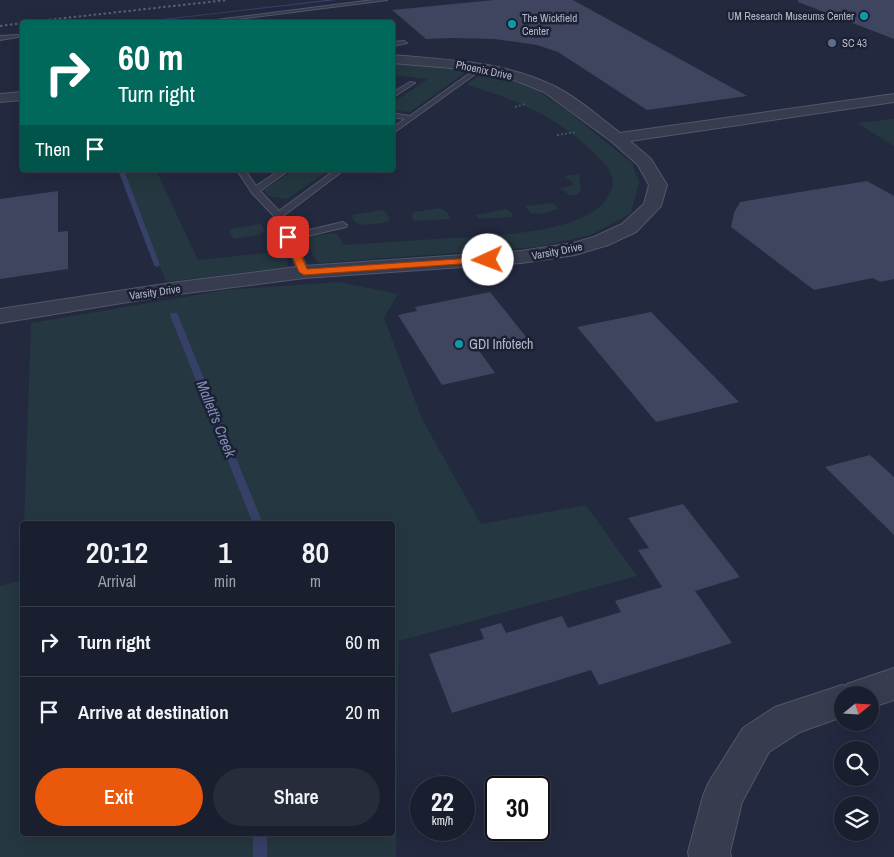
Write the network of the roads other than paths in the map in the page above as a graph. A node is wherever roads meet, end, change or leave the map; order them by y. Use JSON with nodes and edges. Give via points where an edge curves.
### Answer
{"nodes":[{"id":1,"x":385,"y":0,"type":"edge"},
{"id":2,"x":219,"y":20,"type":"edge"},
{"id":3,"x":16,"y":36,"type":"dead end"},
{"id":4,"x":0,"y":38,"type":"edge"},
{"id":5,"x":404,"y":43,"type":"dead end"},
{"id":6,"x":395,"y":44,"type":"edge"},
{"id":7,"x":395,"y":59,"type":"edge"},
{"id":8,"x":482,"y":67,"type":"junction"},
{"id":9,"x":412,"y":83,"type":"dead end"},
{"id":10,"x":395,"y":94,"type":"edge"},
{"id":11,"x":20,"y":96,"type":"edge"},
{"id":12,"x":0,"y":98,"type":"edge"},
{"id":13,"x":894,"y":98,"type":"edge"},
{"id":14,"x":395,"y":115,"type":"edge"},
{"id":15,"x":412,"y":118,"type":"junction"},
{"id":16,"x":395,"y":130,"type":"edge"},
{"id":17,"x":617,"y":138,"type":"junction"},
{"id":18,"x":242,"y":172,"type":"edge"},
{"id":19,"x":282,"y":172,"type":"edge"},
{"id":20,"x":337,"y":172,"type":"edge"},
{"id":21,"x":255,"y":191,"type":"junction"},
{"id":22,"x":278,"y":215,"type":"junction"},
{"id":23,"x":342,"y":225,"type":"dead end"},
{"id":24,"x":288,"y":237,"type":"junction"},
{"id":25,"x":304,"y":272,"type":"junction"},
{"id":26,"x":0,"y":316,"type":"edge"},
{"id":27,"x":894,"y":684,"type":"edge"},
{"id":28,"x":879,"y":689,"type":"edge"},
{"id":29,"x":834,"y":704,"type":"edge"},
{"id":30,"x":710,"y":857,"type":"edge"}],
"edges":[{"from":1,"to":2,"type":"lane"},
{"from":3,"to":4,"type":"lane"},
{"from":5,"to":6,"type":"lane"},
{"from":7,"to":8,"type":"street","name":"Phoenix Drive"},
{"from":8,"to":15,"type":"lane"},
{"from":8,"to":17,"type":"street","name":"Phoenix Drive","via":[[549,89]]},
{"from":9,"to":10,"type":"lane"},
{"from":11,"to":12,"type":"street"},
{"from":13,"to":17,"type":"street"},
{"from":14,"to":15,"type":"lane"},
{"from":15,"to":16,"type":"lane"},
{"from":17,"to":25,"type":"street","name":"Varsity Drive","via":[[645,162],[658,185],[652,206],[629,228],[601,241],[521,258]]},
{"from":18,"to":21,"type":"lane"},
{"from":19,"to":21,"type":"lane"},
{"from":20,"to":22,"type":"lane"},
{"from":21,"to":22,"type":"lane"},
{"from":22,"to":24,"type":"lane"},
{"from":23,"to":24,"type":"lane"},
{"from":24,"to":25,"type":"lane"},
{"from":25,"to":26,"type":"street","name":"Varsity Drive"},
{"from":27,"to":28,"type":"street"},
{"from":29,"to":30,"type":"street","via":[[788,719],[756,740],[723,796]]}]}
